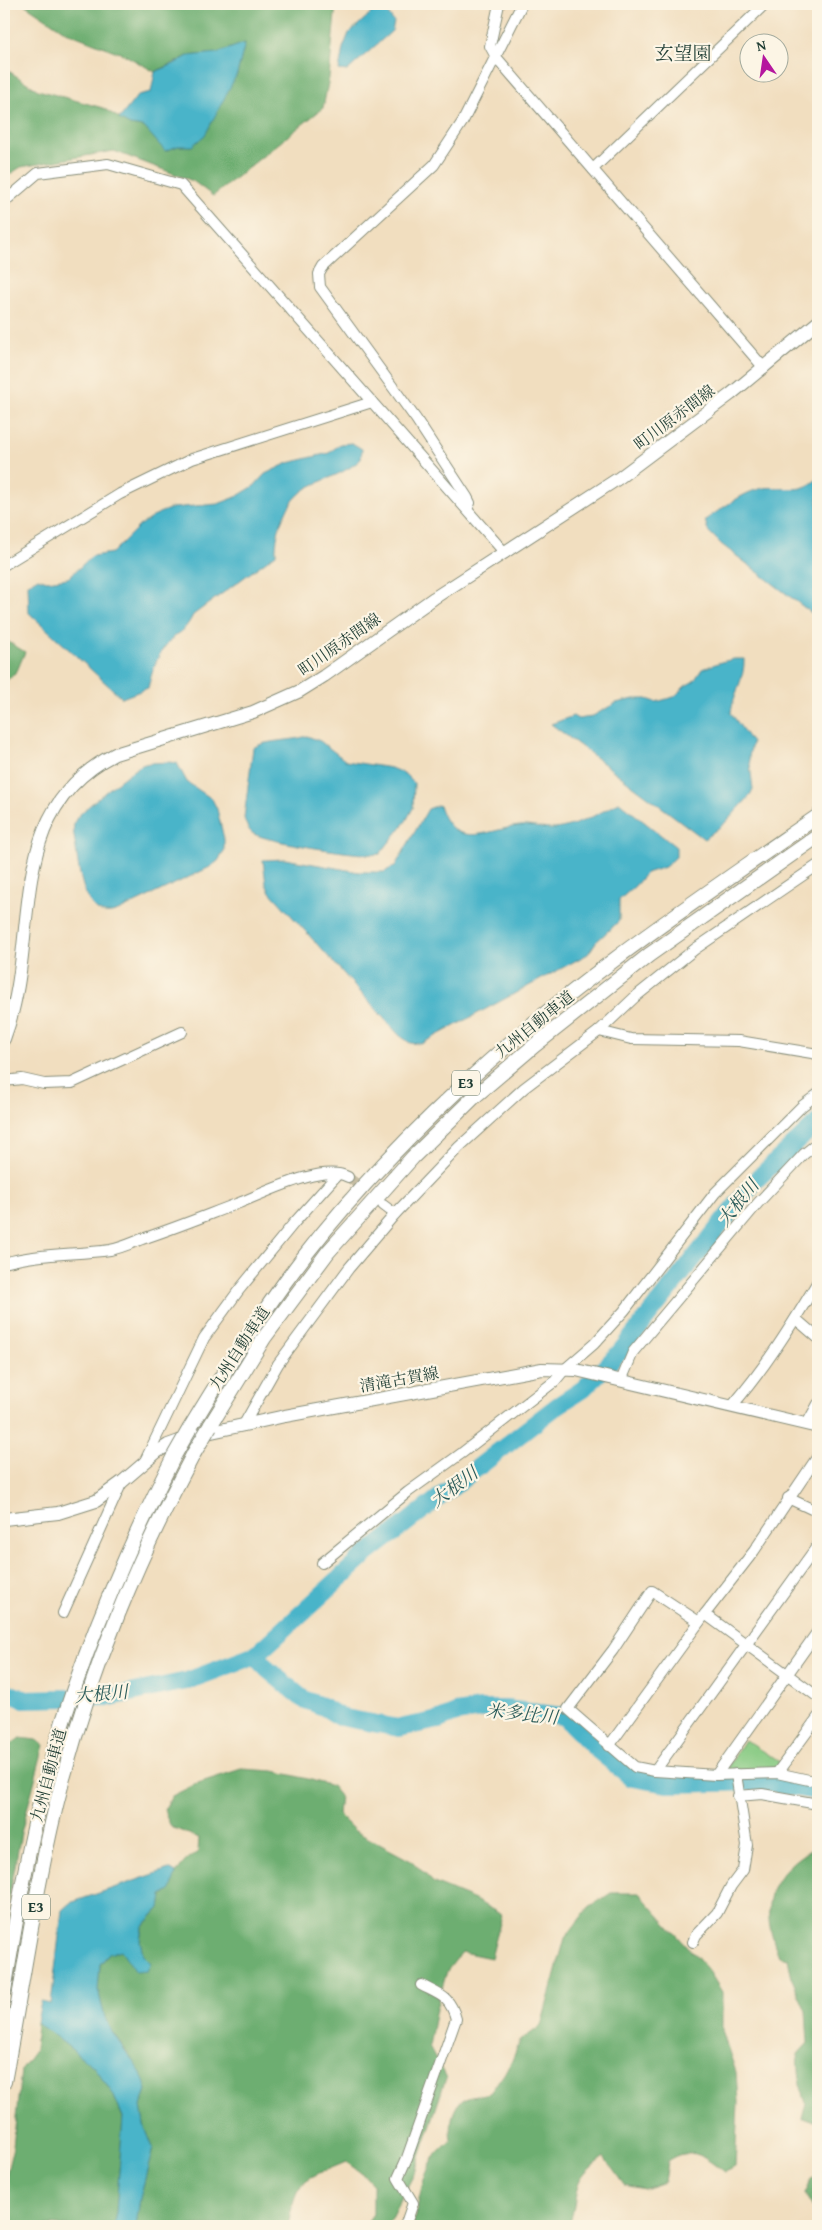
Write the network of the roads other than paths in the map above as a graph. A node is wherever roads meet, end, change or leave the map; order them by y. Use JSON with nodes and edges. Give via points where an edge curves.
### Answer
{"nodes":[{"id":1,"x":499,"y":4,"type":"edge"},
{"id":2,"x":522,"y":4,"type":"edge"},
{"id":3,"x":765,"y":4,"type":"edge"},
{"id":4,"x":496,"y":57,"type":"junction"},
{"id":5,"x":593,"y":169,"type":"junction"},
{"id":6,"x":4,"y":202,"type":"edge"},
{"id":7,"x":818,"y":322,"type":"edge"},
{"id":8,"x":764,"y":368,"type":"junction"},
{"id":9,"x":372,"y":402,"type":"junction"},
{"id":10,"x":467,"y":509,"type":"junction"},
{"id":11,"x":504,"y":553,"type":"junction"},
{"id":12,"x":4,"y":565,"type":"edge"},
{"id":13,"x":818,"y":816,"type":"edge"},
{"id":14,"x":818,"y":836,"type":"edge"},
{"id":15,"x":818,"y":865,"type":"edge"},
{"id":16,"x":599,"y":1031,"type":"junction"},
{"id":17,"x":182,"y":1032,"type":"dead end"},
{"id":18,"x":4,"y":1039,"type":"edge"},
{"id":19,"x":818,"y":1054,"type":"edge"},
{"id":20,"x":4,"y":1081,"type":"edge"},
{"id":21,"x":818,"y":1094,"type":"edge"},
{"id":22,"x":818,"y":1143,"type":"edge"},
{"id":23,"x":338,"y":1174,"type":"junction"},
{"id":24,"x":348,"y":1177,"type":"tunnel mouth"},
{"id":25,"x":384,"y":1205,"type":"tunnel mouth"},
{"id":26,"x":395,"y":1214,"type":"junction"},
{"id":27,"x":4,"y":1263,"type":"edge"},
{"id":28,"x":818,"y":1282,"type":"edge"},
{"id":29,"x":796,"y":1319,"type":"junction"},
{"id":30,"x":818,"y":1338,"type":"edge"},
{"id":31,"x":570,"y":1369,"type":"junction"},
{"id":32,"x":620,"y":1381,"type":"junction"},
{"id":33,"x":818,"y":1404,"type":"edge"},
{"id":34,"x":732,"y":1406,"type":"junction"},
{"id":35,"x":813,"y":1425,"type":"edge"},
{"id":36,"x":243,"y":1426,"type":"junction"},
{"id":37,"x":818,"y":1456,"type":"edge"},
{"id":38,"x":145,"y":1461,"type":"junction"},
{"id":39,"x":122,"y":1482,"type":"junction"},
{"id":40,"x":788,"y":1498,"type":"junction"},
{"id":41,"x":818,"y":1512,"type":"edge"},
{"id":42,"x":4,"y":1519,"type":"edge"},
{"id":43,"x":818,"y":1545,"type":"edge"},
{"id":44,"x":322,"y":1563,"type":"dead end"},
{"id":45,"x":63,"y":1613,"type":"dead end"},
{"id":46,"x":702,"y":1618,"type":"junction"},
{"id":47,"x":818,"y":1631,"type":"edge"},
{"id":48,"x":746,"y":1644,"type":"junction"},
{"id":49,"x":787,"y":1674,"type":"junction"},
{"id":50,"x":818,"y":1697,"type":"edge"},
{"id":51,"x":818,"y":1717,"type":"edge"},
{"id":52,"x":609,"y":1746,"type":"junction"},
{"id":53,"x":654,"y":1771,"type":"junction"},
{"id":54,"x":777,"y":1773,"type":"junction"},
{"id":55,"x":736,"y":1774,"type":"junction"},
{"id":56,"x":716,"y":1776,"type":"junction"},
{"id":57,"x":818,"y":1782,"type":"edge"},
{"id":58,"x":738,"y":1796,"type":"junction"},
{"id":59,"x":818,"y":1804,"type":"edge"},
{"id":60,"x":693,"y":1942,"type":"dead end"},
{"id":61,"x":420,"y":1984,"type":"dead end"},
{"id":62,"x":4,"y":1991,"type":"edge"},
{"id":63,"x":4,"y":2082,"type":"edge"},
{"id":64,"x":405,"y":2226,"type":"edge"}],
"edges":[{"from":1,"to":4,"type":"street","via":[[490,46]]},
{"from":2,"to":4,"type":"street"},
{"from":3,"to":5,"type":"street"},
{"from":4,"to":5,"type":"street"},
{"from":4,"to":10,"type":"street","via":[[463,121],[434,165],[319,274],[320,287],[416,419],[467,496],[470,503]]},
{"from":5,"to":8,"type":"street"},
{"from":6,"to":9,"type":"street","via":[[38,173],[108,164],[181,185]]},
{"from":7,"to":8,"type":"main road","name":"町川原赤間線"},
{"from":8,"to":11,"type":"main road","name":"町川原赤間線","via":[[619,478]]},
{"from":9,"to":10,"type":"street"},
{"from":9,"to":12,"type":"street","via":[[192,459],[120,494]]},
{"from":10,"to":11,"type":"street"},
{"from":11,"to":18,"type":"main road","name":"町川原赤間線","via":[[300,691],[230,720],[116,754],[75,779],[53,805],[33,849],[18,976]]},
{"from":13,"to":62,"type":"highway","name":"九州自動車道","number":"E3","bridge":true,"via":[[583,985],[459,1089],[398,1148],[338,1215],[254,1326],[174,1456],[134,1534],[104,1605],[58,1736],[43,1791],[23,1879]]},
{"from":14,"to":63,"type":"highway","name":"九州自動車道","number":"E3","bridge":true,"via":[[650,955],[474,1097],[413,1157],[328,1252],[264,1338],[194,1453],[149,1541],[96,1670],[62,1783]]},
{"from":15,"to":16,"type":"street","via":[[695,949]]},
{"from":16,"to":19,"type":"street","via":[[631,1039],[739,1041]]},
{"from":16,"to":26,"type":"street","via":[[484,1123]]},
{"from":17,"to":20,"type":"street","via":[[72,1083],[44,1084],[22,1078]]},
{"from":21,"to":31,"type":"street","via":[[715,1193],[624,1310]]},
{"from":22,"to":32,"type":"street","via":[[752,1210],[633,1352]]},
{"from":23,"to":24,"type":"street"},
{"from":23,"to":27,"type":"street","via":[[320,1174],[278,1187],[111,1250],[46,1255]]},
{"from":23,"to":38,"type":"street","via":[[239,1290],[204,1338]]},
{"from":25,"to":26,"type":"street"},
{"from":26,"to":36,"type":"street","via":[[349,1268],[278,1364]]},
{"from":28,"to":29,"type":"street"},
{"from":29,"to":30,"type":"street"},
{"from":29,"to":34,"type":"street","via":[[751,1385]]},
{"from":31,"to":32,"type":"main road","name":"清滝古賀線"},
{"from":31,"to":36,"type":"main road","name":"清滝古賀線","via":[[542,1369]]},
{"from":31,"to":44,"type":"street","via":[[408,1492]]},
{"from":32,"to":34,"type":"main road","name":"清滝古賀線"},
{"from":33,"to":35,"type":"street"},
{"from":34,"to":35,"type":"main road","name":"清滝古賀線"},
{"from":36,"to":38,"type":"main road","name":"清滝古賀線","via":[[193,1436],[168,1445]]},
{"from":37,"to":40,"type":"street"},
{"from":38,"to":39,"type":"main road","name":"清滝古賀線"},
{"from":39,"to":42,"type":"main road","name":"清滝古賀線","via":[[83,1506],[58,1513]]},
{"from":39,"to":45,"type":"street"},
{"from":40,"to":41,"type":"street"},
{"from":40,"to":46,"type":"street","via":[[754,1551]]},
{"from":43,"to":48,"type":"street"},
{"from":46,"to":48,"type":"street"},
{"from":46,"to":52,"type":"street"},
{"from":46,"to":52,"type":"street","via":[[652,1591],[568,1709]]},
{"from":47,"to":49,"type":"street"},
{"from":48,"to":49,"type":"street"},
{"from":48,"to":53,"type":"street"},
{"from":49,"to":50,"type":"street"},
{"from":49,"to":56,"type":"street"},
{"from":51,"to":54,"type":"street"},
{"from":52,"to":53,"type":"street","via":[[634,1767]]},
{"from":53,"to":56,"type":"street"},
{"from":54,"to":55,"type":"street"},
{"from":54,"to":57,"type":"street"},
{"from":55,"to":56,"type":"street"},
{"from":55,"to":58,"type":"street"},
{"from":58,"to":59,"type":"street","via":[[762,1794]]},
{"from":58,"to":60,"type":"street","via":[[747,1844],[743,1870],[717,1913]]},
{"from":61,"to":64,"type":"street","via":[[453,2005],[456,2019],[398,2178],[413,2203]]}]}
